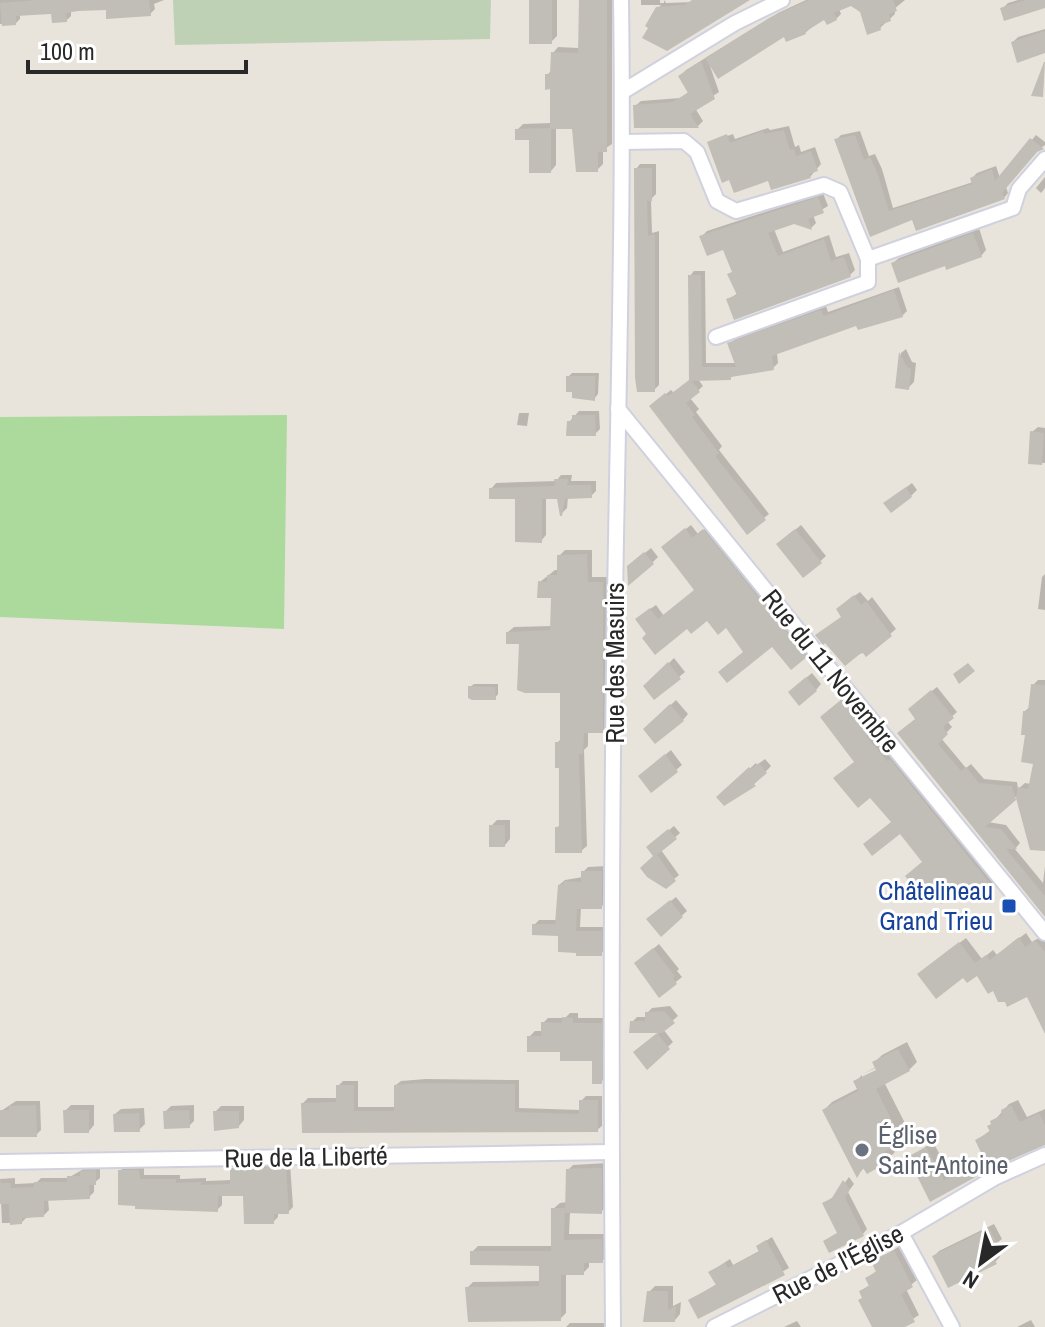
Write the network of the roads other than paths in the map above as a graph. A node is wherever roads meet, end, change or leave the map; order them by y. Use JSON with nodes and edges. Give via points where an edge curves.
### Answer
{"nodes":[{"id":1,"x":621,"y":0,"type":"edge"},
{"id":2,"x":782,"y":0,"type":"edge"},
{"id":3,"x":622,"y":92,"type":"junction"},
{"id":4,"x":623,"y":142,"type":"junction"},
{"id":5,"x":1045,"y":159,"type":"edge"},
{"id":6,"x":868,"y":259,"type":"junction"},
{"id":7,"x":716,"y":337,"type":"dead end"},
{"id":8,"x":618,"y":409,"type":"junction"},
{"id":9,"x":1045,"y":933,"type":"edge"},
{"id":10,"x":611,"y":1152,"type":"junction"},
{"id":11,"x":1045,"y":1155,"type":"edge"},
{"id":12,"x":0,"y":1162,"type":"edge"},
{"id":13,"x":901,"y":1233,"type":"junction"},
{"id":14,"x":613,"y":1327,"type":"edge"},
{"id":15,"x":714,"y":1327,"type":"edge"},
{"id":16,"x":952,"y":1327,"type":"edge"}],
"edges":[{"from":1,"to":3,"type":"street","name":"Rue des Masuirs"},
{"from":2,"to":3,"type":"street"},
{"from":3,"to":4,"type":"street","name":"Rue des Masuirs"},
{"from":4,"to":6,"type":"street","via":[[684,141],[697,152],[717,201],[736,211],[824,185],[840,192]]},
{"from":4,"to":8,"type":"street","name":"Rue des Masuirs"},
{"from":5,"to":6,"type":"street","via":[[1019,189],[1013,208]]},
{"from":6,"to":7,"type":"street","via":[[868,282]]},
{"from":8,"to":9,"type":"street","name":"Rue du 11 Novembre"},
{"from":8,"to":10,"type":"street","name":"Rue des Masuirs"},
{"from":10,"to":12,"type":"street","name":"Rue de la Liberté"},
{"from":10,"to":14,"type":"street","name":"Rue des Masuirs"},
{"from":11,"to":13,"type":"street","name":"Rue de l'Église"},
{"from":13,"to":15,"type":"street","name":"Rue de l'Église"},
{"from":13,"to":16,"type":"street"}]}
